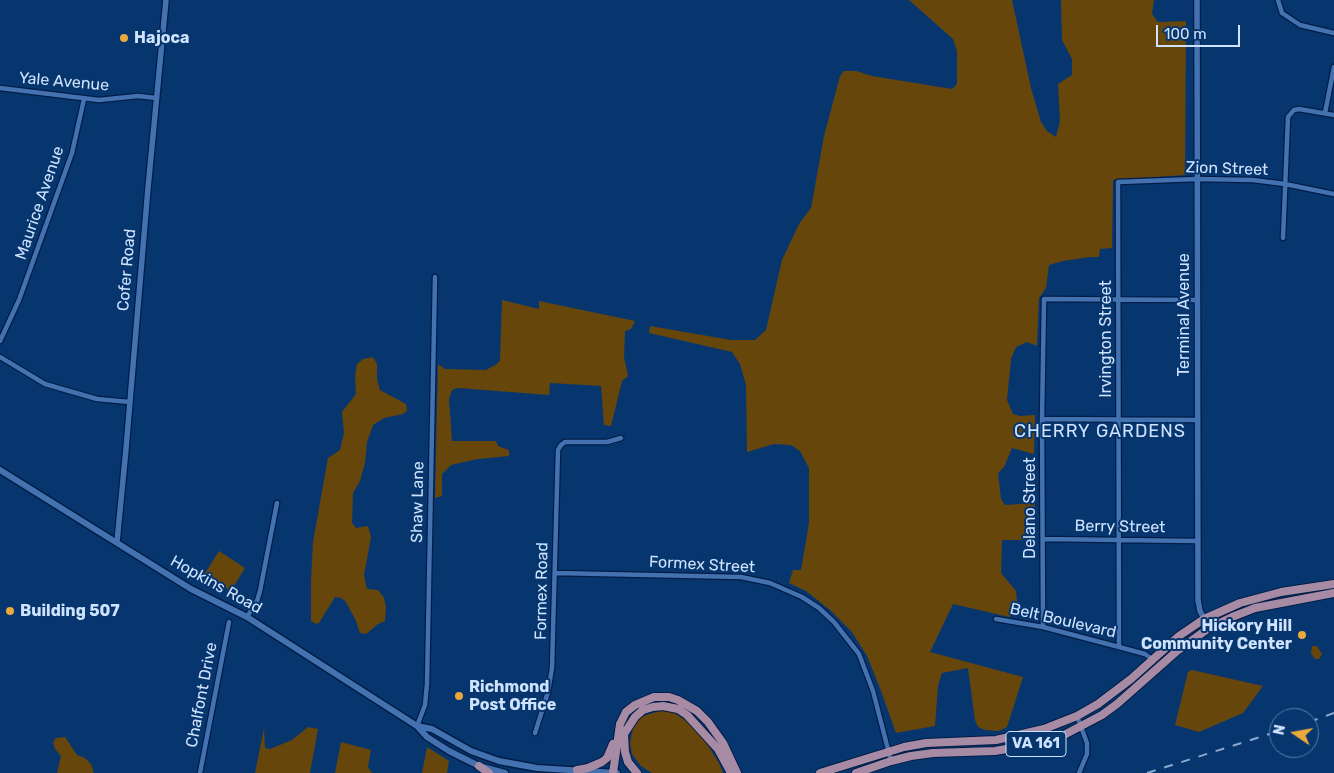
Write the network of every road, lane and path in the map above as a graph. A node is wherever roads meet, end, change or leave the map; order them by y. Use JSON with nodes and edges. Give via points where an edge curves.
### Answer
{"nodes":[{"id":1,"x":166,"y":0,"type":"edge"},
{"id":2,"x":1197,"y":0,"type":"edge"},
{"id":3,"x":1278,"y":0,"type":"edge"},
{"id":4,"x":1334,"y":33,"type":"edge"},
{"id":5,"x":1334,"y":67,"type":"edge"},
{"id":6,"x":0,"y":90,"type":"edge"},
{"id":7,"x":156,"y":98,"type":"junction"},
{"id":8,"x":84,"y":99,"type":"junction"},
{"id":9,"x":1325,"y":113,"type":"junction"},
{"id":10,"x":1334,"y":115,"type":"edge"},
{"id":11,"x":1197,"y":179,"type":"junction"},
{"id":12,"x":1118,"y":182,"type":"joint"},
{"id":13,"x":1285,"y":184,"type":"junction"},
{"id":14,"x":1334,"y":194,"type":"edge"},
{"id":15,"x":1283,"y":238,"type":"dead end"},
{"id":16,"x":435,"y":278,"type":"dead end"},
{"id":17,"x":1119,"y":300,"type":"junction"},
{"id":18,"x":1197,"y":300,"type":"junction"},
{"id":19,"x":0,"y":341,"type":"edge"},
{"id":20,"x":0,"y":357,"type":"edge"},
{"id":21,"x":130,"y":402,"type":"junction"},
{"id":22,"x":1042,"y":419,"type":"junction"},
{"id":23,"x":1118,"y":420,"type":"junction"},
{"id":24,"x":1198,"y":420,"type":"junction"},
{"id":25,"x":621,"y":438,"type":"dead end"},
{"id":26,"x":0,"y":470,"type":"edge"},
{"id":27,"x":277,"y":503,"type":"dead end"},
{"id":28,"x":1043,"y":539,"type":"junction"},
{"id":29,"x":1119,"y":540,"type":"junction"},
{"id":30,"x":1197,"y":541,"type":"junction"},
{"id":31,"x":117,"y":542,"type":"junction"},
{"id":32,"x":555,"y":573,"type":"junction"},
{"id":33,"x":1334,"y":584,"type":"edge"},
{"id":34,"x":1305,"y":588,"type":"junction"},
{"id":35,"x":1334,"y":593,"type":"edge"},
{"id":36,"x":1322,"y":595,"type":"junction"},
{"id":37,"x":247,"y":617,"type":"junction"},
{"id":38,"x":996,"y":619,"type":"dead end"},
{"id":39,"x":1204,"y":619,"type":"junction"},
{"id":40,"x":229,"y":622,"type":"dead end"},
{"id":41,"x":1042,"y":627,"type":"junction"},
{"id":42,"x":1209,"y":628,"type":"junction"},
{"id":43,"x":1119,"y":647,"type":"junction"},
{"id":44,"x":1152,"y":659,"type":"junction"},
{"id":45,"x":1077,"y":716,"type":"junction"},
{"id":46,"x":417,"y":726,"type":"junction"},
{"id":47,"x":1081,"y":726,"type":"junction"},
{"id":48,"x":618,"y":730,"type":"junction"},
{"id":49,"x":535,"y":733,"type":"dead end"},
{"id":50,"x":889,"y":750,"type":"junction"},
{"id":51,"x":891,"y":761,"type":"junction"},
{"id":52,"x":479,"y":766,"type":"junction"},
{"id":53,"x":577,"y":770,"type":"junction"},
{"id":54,"x":200,"y":773,"type":"edge"},
{"id":55,"x":489,"y":773,"type":"edge"},
{"id":56,"x":505,"y":773,"type":"edge"},
{"id":57,"x":614,"y":773,"type":"edge"},
{"id":58,"x":638,"y":773,"type":"edge"},
{"id":59,"x":729,"y":773,"type":"edge"},
{"id":60,"x":739,"y":773,"type":"edge"},
{"id":61,"x":820,"y":773,"type":"edge"},
{"id":62,"x":856,"y":773,"type":"edge"},
{"id":63,"x":1079,"y":773,"type":"edge"}],
"edges":[{"from":1,"to":7,"type":"street","name":"Cofer Road"},
{"from":2,"to":11,"type":"street","name":"Terminal Avenue"},
{"from":3,"to":4,"type":"street","via":[[1282,13],[1300,25]]},
{"from":5,"to":9,"type":"street"},
{"from":6,"to":8,"type":"street","name":"Yale Avenue"},
{"from":7,"to":8,"type":"street","name":"Yale Avenue"},
{"from":7,"to":21,"type":"street","name":"Cofer Road"},
{"from":8,"to":19,"type":"street","name":"Maurice Avenue","via":[[72,153],[19,300]]},
{"from":9,"to":10,"type":"street"},
{"from":9,"to":13,"type":"street","via":[[1299,109],[1290,113]]},
{"from":11,"to":12,"type":"street","name":"Zion Street"},
{"from":11,"to":13,"type":"street","name":"Zion Street"},
{"from":11,"to":18,"type":"street","name":"Terminal Avenue"},
{"from":12,"to":17,"type":"street","name":"Irvington Street"},
{"from":13,"to":14,"type":"street","name":"Zion Street"},
{"from":13,"to":15,"type":"street"},
{"from":16,"to":46,"type":"street","name":"Shaw Lane","via":[[427,684],[425,705]]},
{"from":17,"to":18,"type":"street"},
{"from":17,"to":22,"type":"street","name":"Delano Street","via":[[1044,299]]},
{"from":17,"to":23,"type":"street","name":"Irvington Street"},
{"from":18,"to":24,"type":"street","name":"Terminal Avenue"},
{"from":20,"to":21,"type":"street","via":[[45,384],[96,399]]},
{"from":21,"to":31,"type":"street","name":"Cofer Road"},
{"from":22,"to":23,"type":"street"},
{"from":22,"to":28,"type":"street","name":"Delano Street"},
{"from":23,"to":24,"type":"street"},
{"from":23,"to":29,"type":"street","name":"Irvington Street"},
{"from":24,"to":30,"type":"street","name":"Terminal Avenue"},
{"from":25,"to":32,"type":"street","name":"Formex Road","via":[[607,442],[568,442],[559,447]]},
{"from":26,"to":31,"type":"main road","name":"Hopkins Road"},
{"from":27,"to":37,"type":"street","via":[[260,591]]},
{"from":28,"to":29,"type":"street","name":"Berry Street"},
{"from":28,"to":41,"type":"street","name":"Delano Street"},
{"from":29,"to":30,"type":"street","name":"Berry Street"},
{"from":29,"to":43,"type":"street","name":"Irvington Street"},
{"from":30,"to":39,"type":"street","name":"Terminal Avenue","via":[[1198,600]]},
{"from":31,"to":37,"type":"main road","name":"Hopkins Road","via":[[191,589]]},
{"from":32,"to":49,"type":"street","name":"Formex Road","via":[[552,668]]},
{"from":32,"to":50,"type":"street","name":"Formex Street","via":[[741,577],[776,585],[802,597],[834,622],[859,654]]},
{"from":33,"to":34,"type":"main road","number":"VA 161"},
{"from":34,"to":36,"type":"main road"},
{"from":34,"to":39,"type":"main road","number":"VA 161","via":[[1240,603]]},
{"from":35,"to":36,"type":"main road","number":"VA 161"},
{"from":36,"to":42,"type":"main road","number":"VA 161","via":[[1255,608]]},
{"from":37,"to":46,"type":"main road","name":"Hopkins Road"},
{"from":38,"to":41,"type":"street","name":"Belt Boulevard"},
{"from":39,"to":42,"type":"street","name":"Terminal Avenue"},
{"from":39,"to":44,"type":"main road","number":"VA 161"},
{"from":40,"to":54,"type":"street","name":"Chalfont Drive"},
{"from":41,"to":43,"type":"street","name":"Belt Boulevard"},
{"from":42,"to":47,"type":"main road","number":"VA 161","via":[[1177,650],[1118,704]]},
{"from":43,"to":44,"type":"street","name":"Belt Boulevard"},
{"from":44,"to":45,"type":"main road","number":"VA 161","via":[[1114,693]]},
{"from":45,"to":47,"type":"street"},
{"from":45,"to":50,"type":"main road","number":"VA 161","via":[[1044,729],[996,740],[926,743]]},
{"from":46,"to":52,"type":"main road","name":"Hopkins Road","via":[[426,737]]},
{"from":46,"to":53,"type":"main road","name":"Hopkins Road","via":[[432,728],[471,751],[499,761],[537,768]]},
{"from":47,"to":51,"type":"main road","number":"VA 161","via":[[1062,736],[1022,747],[933,753]]},
{"from":47,"to":63,"type":"street","via":[[1087,754]]},
{"from":48,"to":53,"type":"main road","via":[[607,758],[597,765]]},
{"from":48,"to":57,"type":"main road"},
{"from":48,"to":60,"type":"main road","via":[[626,712],[635,705],[654,697],[669,697],[687,704],[708,722]]},
{"from":50,"to":51,"type":"street","name":"Formex Street"},
{"from":50,"to":61,"type":"main road","number":"VA 161"},
{"from":51,"to":62,"type":"main road","number":"VA 161"},
{"from":52,"to":55,"type":"main road"},
{"from":52,"to":56,"type":"main road","name":"Hopkins Road"},
{"from":53,"to":57,"type":"main road","name":"Hopkins Road"},
{"from":58,"to":59,"type":"main road","via":[[628,762],[624,734],[634,717],[653,707],[671,707],[687,715],[710,738]]}]}
